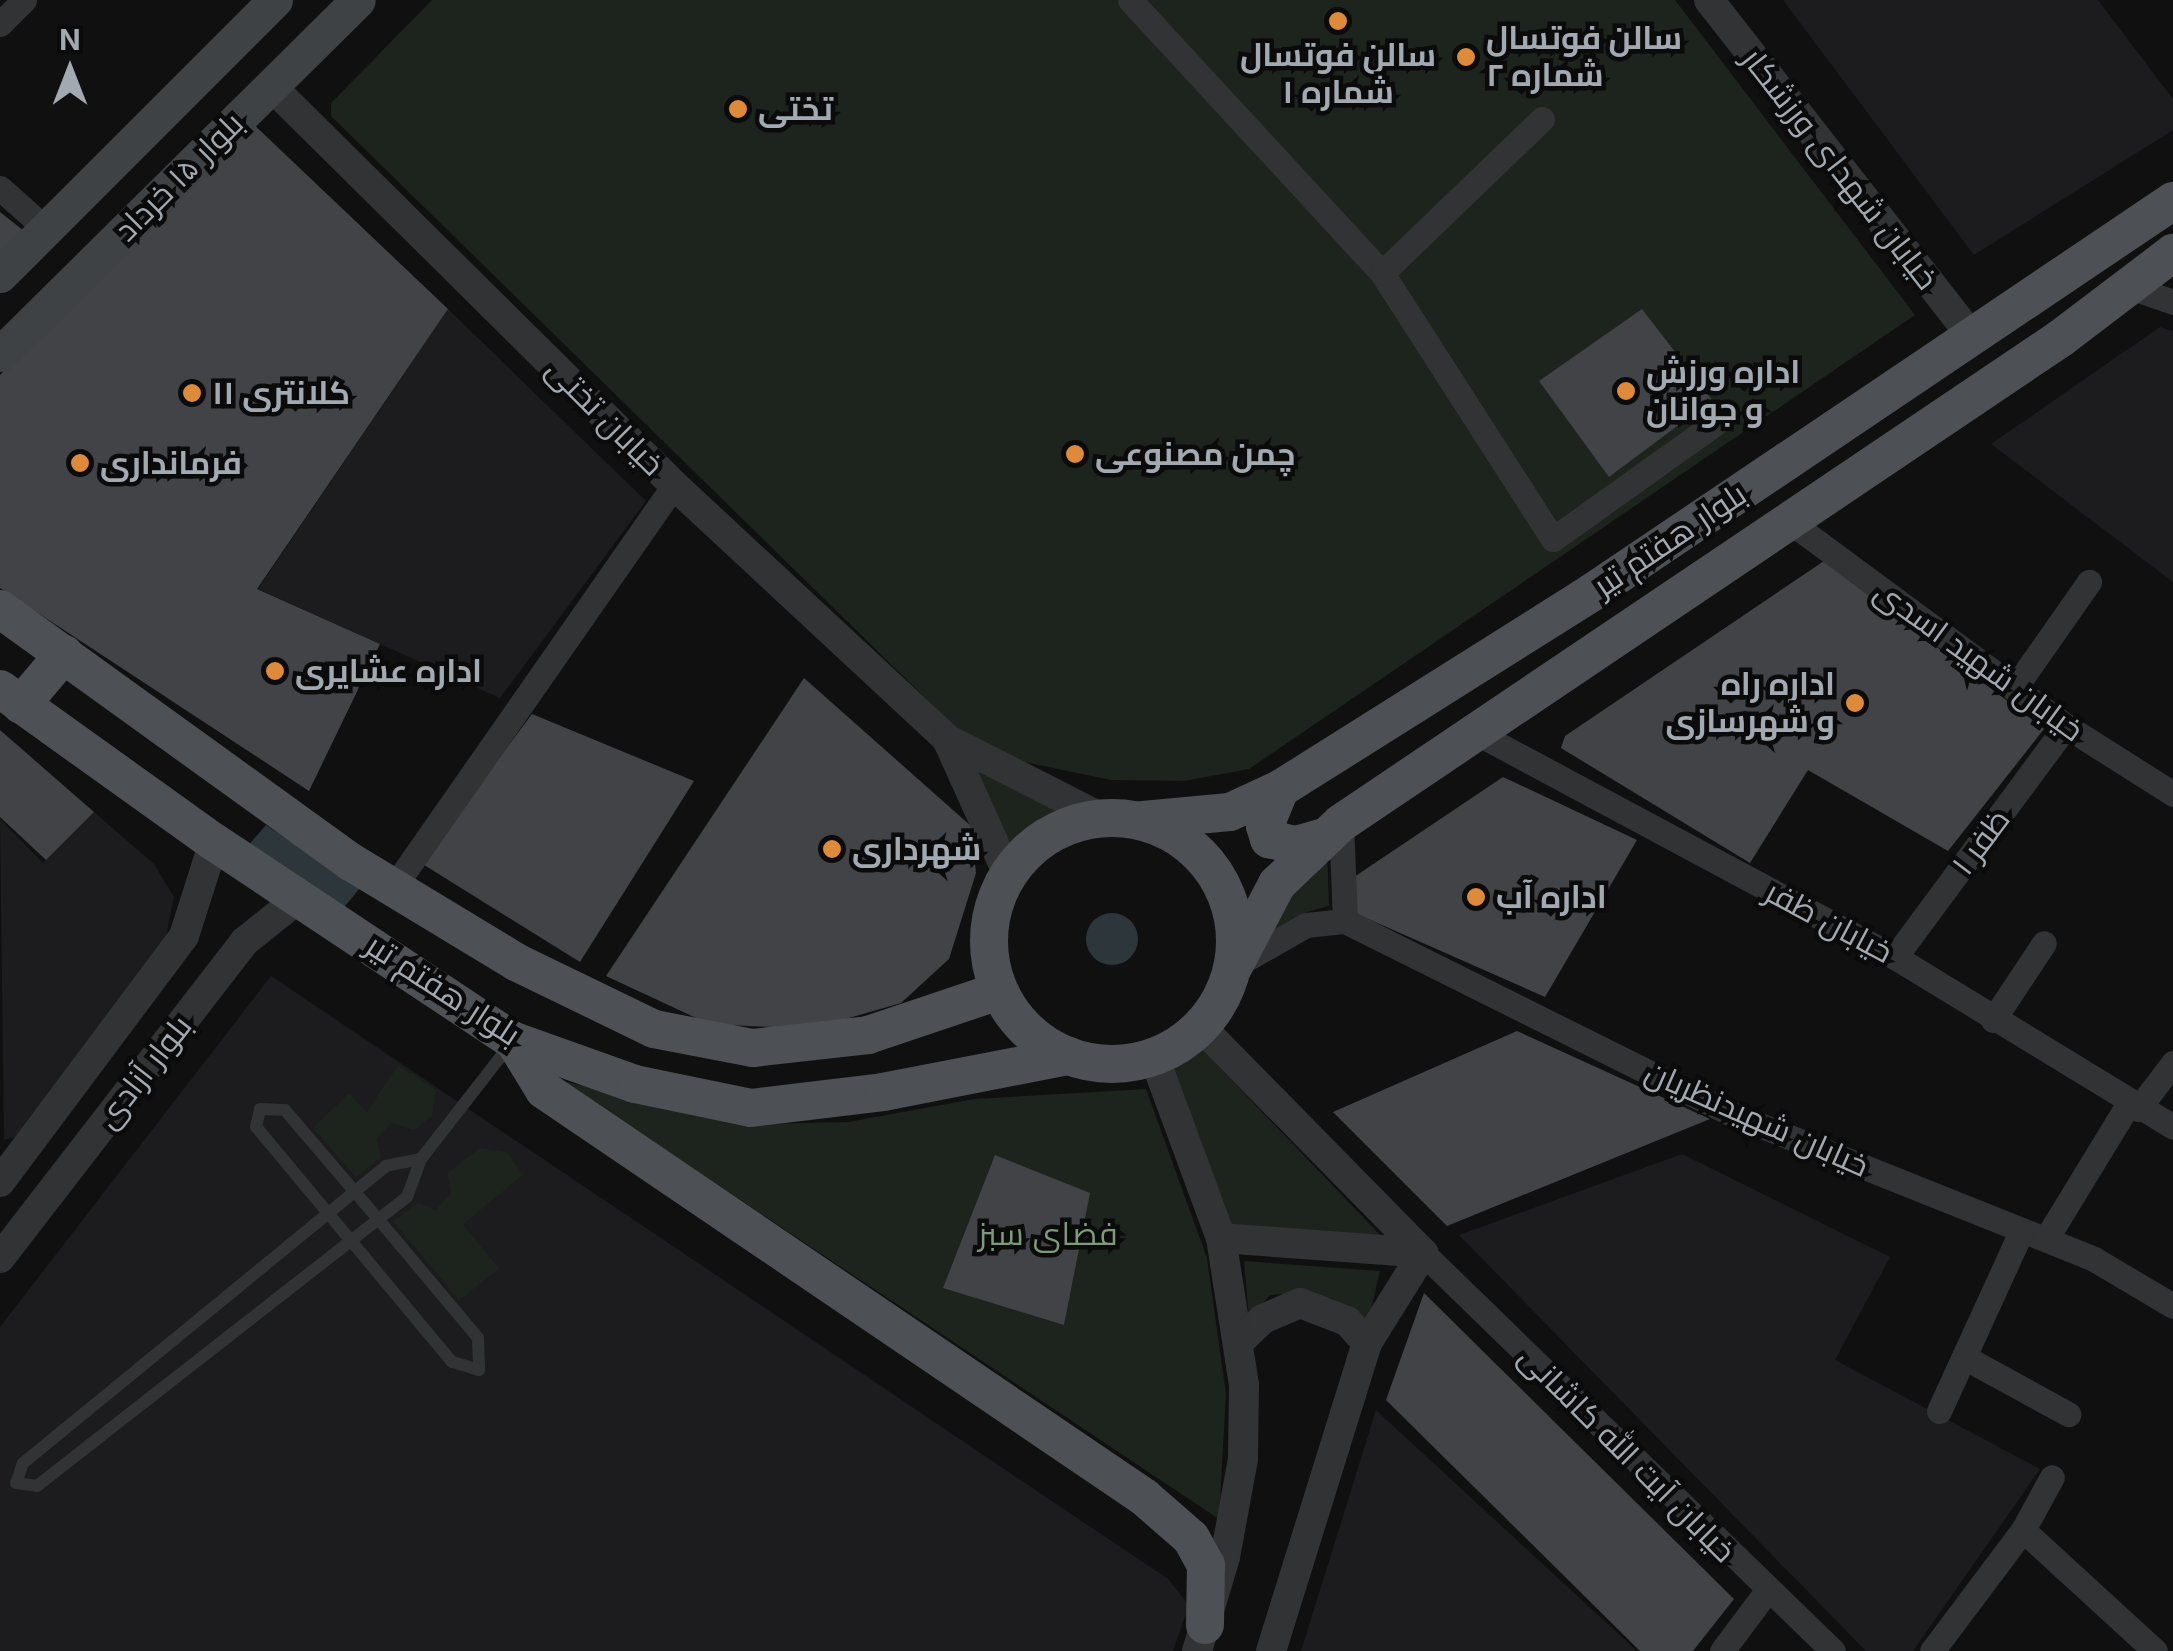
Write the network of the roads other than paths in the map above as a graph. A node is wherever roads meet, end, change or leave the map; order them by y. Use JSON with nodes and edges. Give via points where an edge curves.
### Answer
{"nodes":[{"id":1,"x":24,"y":0,"type":"edge"},
{"id":2,"x":275,"y":0,"type":"edge"},
{"id":3,"x":358,"y":0,"type":"edge"},
{"id":4,"x":1130,"y":0,"type":"edge"},
{"id":5,"x":1709,"y":0,"type":"edge"},
{"id":6,"x":0,"y":24,"type":"edge"},
{"id":7,"x":271,"y":86,"type":"junction"},
{"id":8,"x":1542,"y":119,"type":"dead end"},
{"id":9,"x":0,"y":188,"type":"edge"},
{"id":10,"x":2173,"y":201,"type":"edge"},
{"id":11,"x":46,"y":229,"type":"junction"},
{"id":12,"x":2173,"y":253,"type":"edge"},
{"id":13,"x":1382,"y":273,"type":"junction"},
{"id":14,"x":0,"y":275,"type":"edge"},
{"id":15,"x":2124,"y":285,"type":"junction"},
{"id":16,"x":2173,"y":302,"type":"edge"},
{"id":17,"x":1972,"y":337,"type":"junction"},
{"id":18,"x":0,"y":354,"type":"edge"},
{"id":19,"x":1718,"y":422,"type":"dead end"},
{"id":20,"x":674,"y":485,"type":"junction"},
{"id":21,"x":1789,"y":521,"type":"junction"},
{"id":22,"x":2089,"y":582,"type":"dead end"},
{"id":23,"x":0,"y":609,"type":"edge"},
{"id":24,"x":64,"y":654,"type":"junction"},
{"id":25,"x":2014,"y":689,"type":"junction"},
{"id":26,"x":10,"y":697,"type":"edge"},
{"id":27,"x":2066,"y":726,"type":"junction"},
{"id":28,"x":1475,"y":732,"type":"junction"},
{"id":29,"x":946,"y":739,"type":"junction"},
{"id":30,"x":1280,"y":789,"type":"junction"},
{"id":31,"x":2173,"y":794,"type":"edge"},
{"id":32,"x":1100,"y":818,"type":"junction"},
{"id":33,"x":1143,"y":820,"type":"junction"},
{"id":34,"x":1334,"y":829,"type":"junction"},
{"id":35,"x":214,"y":842,"type":"junction"},
{"id":36,"x":1008,"y":874,"type":"junction"},
{"id":37,"x":393,"y":888,"type":"junction"},
{"id":38,"x":298,"y":898,"type":"junction"},
{"id":39,"x":1345,"y":921,"type":"junction"},
{"id":40,"x":2044,"y":943,"type":"dead end"},
{"id":41,"x":1895,"y":957,"type":"junction"},
{"id":42,"x":1234,"y":966,"type":"junction"},
{"id":43,"x":999,"y":990,"type":"junction"},
{"id":44,"x":1993,"y":1020,"type":"junction"},
{"id":45,"x":1201,"y":1026,"type":"junction"},
{"id":46,"x":514,"y":1040,"type":"junction"},
{"id":47,"x":1069,"y":1056,"type":"junction"},
{"id":48,"x":1154,"y":1057,"type":"junction"},
{"id":49,"x":2173,"y":1063,"type":"edge"},
{"id":50,"x":2133,"y":1106,"type":"junction"},
{"id":51,"x":2173,"y":1127,"type":"edge"},
{"id":52,"x":420,"y":1159,"type":"junction"},
{"id":53,"x":0,"y":1182,"type":"edge"},
{"id":54,"x":355,"y":1192,"type":"junction"},
{"id":55,"x":331,"y":1211,"type":"junction"},
{"id":56,"x":379,"y":1220,"type":"junction"},
{"id":57,"x":2034,"y":1234,"type":"junction"},
{"id":58,"x":354,"y":1238,"type":"junction"},
{"id":59,"x":1222,"y":1238,"type":"junction"},
{"id":60,"x":1423,"y":1253,"type":"junction"},
{"id":61,"x":0,"y":1258,"type":"edge"},
{"id":62,"x":2173,"y":1306,"type":"edge"},
{"id":63,"x":1240,"y":1340,"type":"junction"},
{"id":64,"x":1367,"y":1343,"type":"junction"},
{"id":65,"x":1964,"y":1357,"type":"junction"},
{"id":66,"x":1940,"y":1411,"type":"dead end"},
{"id":67,"x":2068,"y":1414,"type":"dead end"},
{"id":68,"x":2052,"y":1476,"type":"dead end"},
{"id":69,"x":2023,"y":1530,"type":"junction"},
{"id":70,"x":1766,"y":1592,"type":"junction"},
{"id":71,"x":1201,"y":1638,"type":"edge"},
{"id":72,"x":1271,"y":1651,"type":"edge"},
{"id":73,"x":1722,"y":1651,"type":"edge"},
{"id":74,"x":1833,"y":1651,"type":"edge"},
{"id":75,"x":1932,"y":1651,"type":"edge"},
{"id":76,"x":2156,"y":1651,"type":"edge"}],
"edges":[{"from":1,"to":6,"type":"street"},
{"from":2,"to":11,"type":"main road","name":"بلوار ۱۵ خرداد"},
{"from":3,"to":7,"type":"main road","name":"بلوار ۱۵ خرداد"},
{"from":4,"to":13,"type":"street"},
{"from":5,"to":17,"type":"street","name":"خیابان شهدای ورزشکار"},
{"from":7,"to":18,"type":"main road","name":"بلوار ۱۵ خرداد"},
{"from":7,"to":20,"type":"street","name":"خیابان تختی"},
{"from":8,"to":13,"type":"street"},
{"from":9,"to":11,"type":"street"},
{"from":10,"to":17,"type":"main road","name":"بلوار هفتم تیر"},
{"from":11,"to":14,"type":"main road","name":"بلوار ۱۵ خرداد"},
{"from":12,"to":15,"type":"main road","name":"بلوار هفتم تیر"},
{"from":13,"to":19,"type":"street","via":[[1554,538]]},
{"from":15,"to":16,"type":"street"},
{"from":15,"to":21,"type":"main road","name":"بلوار هفتم تیر","via":[[2061,338]]},
{"from":17,"to":30,"type":"main road","name":"بلوار هفتم تیر","via":[[1591,594]]},
{"from":20,"to":29,"type":"street","name":"خیابان تختی"},
{"from":20,"to":37,"type":"street"},
{"from":21,"to":25,"type":"street","name":"خیابان شهید اسدی"},
{"from":21,"to":28,"type":"main road","name":"بلوار هفتم تیر"},
{"from":22,"to":25,"type":"street"},
{"from":23,"to":24,"type":"main road","name":"بلوار هفتم تیر"},
{"from":24,"to":26,"type":"main road"},
{"from":24,"to":37,"type":"main road","name":"بلوار هفتم تیر"},
{"from":25,"to":27,"type":"street","name":"خیابان شهید اسدی"},
{"from":26,"to":35,"type":"main road","name":"بلوار هفتم تیر"},
{"from":27,"to":31,"type":"street","name":"خیابان شهید اسدی"},
{"from":27,"to":41,"type":"street","name":"ظفر ۱"},
{"from":28,"to":34,"type":"main road","name":"بلوار هفتم تیر"},
{"from":28,"to":41,"type":"street","name":"خیابان ظفر"},
{"from":29,"to":32,"type":"street"},
{"from":29,"to":36,"type":"street"},
{"from":30,"to":33,"type":"main road","name":"بلوار هفتم تیر","via":[[1230,812]]},
{"from":30,"to":34,"type":"main road","via":[[1265,826],[1269,839],[1296,845]]},
{"from":32,"to":33,"type":"main road"},
{"from":32,"to":36,"type":"main road","via":[[1064,827],[1032,846]]},
{"from":33,"to":42,"type":"main road","via":[[1178,835],[1207,860],[1227,892],[1236,929]]},
{"from":34,"to":39,"type":"street"},
{"from":34,"to":42,"type":"main road","name":"بلوار هفتم تیر","via":[[1277,884]]},
{"from":35,"to":38,"type":"main road","name":"بلوار هفتم تیر"},
{"from":35,"to":53,"type":"street","name":"بلوار آزادی","via":[[184,936]]},
{"from":36,"to":43,"type":"main road","via":[[988,943]]},
{"from":37,"to":43,"type":"main road","name":"بلوار هفتم تیر","via":[[516,962],[654,1028],[752,1048],[868,1036]]},
{"from":38,"to":46,"type":"main road","name":"بلوار هفتم تیر"},
{"from":38,"to":61,"type":"street","name":"بلوار آزادی","via":[[244,942]]},
{"from":39,"to":42,"type":"street","via":[[1306,925]]},
{"from":39,"to":57,"type":"street","name":"خیابان شهیدنظریان","via":[[1732,1114]]},
{"from":40,"to":44,"type":"street"},
{"from":41,"to":44,"type":"street","name":"خیابان ظفر"},
{"from":42,"to":45,"type":"main road"},
{"from":43,"to":47,"type":"main road","via":[[1040,1041]]},
{"from":44,"to":50,"type":"street","name":"خیابان ظفر"},
{"from":45,"to":48,"type":"main road"},
{"from":45,"to":60,"type":"street"},
{"from":46,"to":47,"type":"main road","name":"بلوار هفتم تیر","via":[[636,1084],[751,1108],[883,1092]]},
{"from":46,"to":52,"type":"lane"},
{"from":46,"to":71,"type":"main road","via":[[544,1090],[1144,1497],[1191,1538],[1206,1566]]},
{"from":47,"to":48,"type":"main road","via":[[1126,1064]]},
{"from":48,"to":59,"type":"street"},
{"from":49,"to":50,"type":"street"},
{"from":50,"to":51,"type":"street","name":"خیابان ظفر"},
{"from":50,"to":57,"type":"street"},
{"from":52,"to":54,"type":"lane","via":[[386,1166]]},
{"from":52,"to":56,"type":"lane","via":[[407,1197]]},
{"from":54,"to":55,"type":"lane"},
{"from":54,"to":55,"type":"lane","via":[[285,1110],[260,1109],[256,1127]]},
{"from":54,"to":56,"type":"lane"},
{"from":55,"to":58,"type":"lane"},
{"from":55,"to":58,"type":"lane","via":[[23,1463],[16,1482],[37,1486]]},
{"from":56,"to":58,"type":"lane"},
{"from":56,"to":58,"type":"lane","via":[[478,1338],[480,1370],[452,1362]]},
{"from":57,"to":62,"type":"street","name":"خیابان شهیدنظریان"},
{"from":57,"to":65,"type":"street"},
{"from":59,"to":60,"type":"street"},
{"from":59,"to":63,"type":"street"},
{"from":60,"to":64,"type":"street"},
{"from":60,"to":70,"type":"street","name":"خیابان آیت الله کاشانی"},
{"from":63,"to":64,"type":"street","via":[[1262,1319],[1300,1304],[1332,1313]]},
{"from":63,"to":71,"type":"street","via":[[1243,1459]]},
{"from":64,"to":72,"type":"street"},
{"from":65,"to":66,"type":"street"},
{"from":65,"to":67,"type":"street"},
{"from":68,"to":69,"type":"street"},
{"from":69,"to":75,"type":"street"},
{"from":69,"to":76,"type":"street"},
{"from":70,"to":73,"type":"street"},
{"from":70,"to":74,"type":"street","name":"خیابان آیت الله کاشانی"}]}
